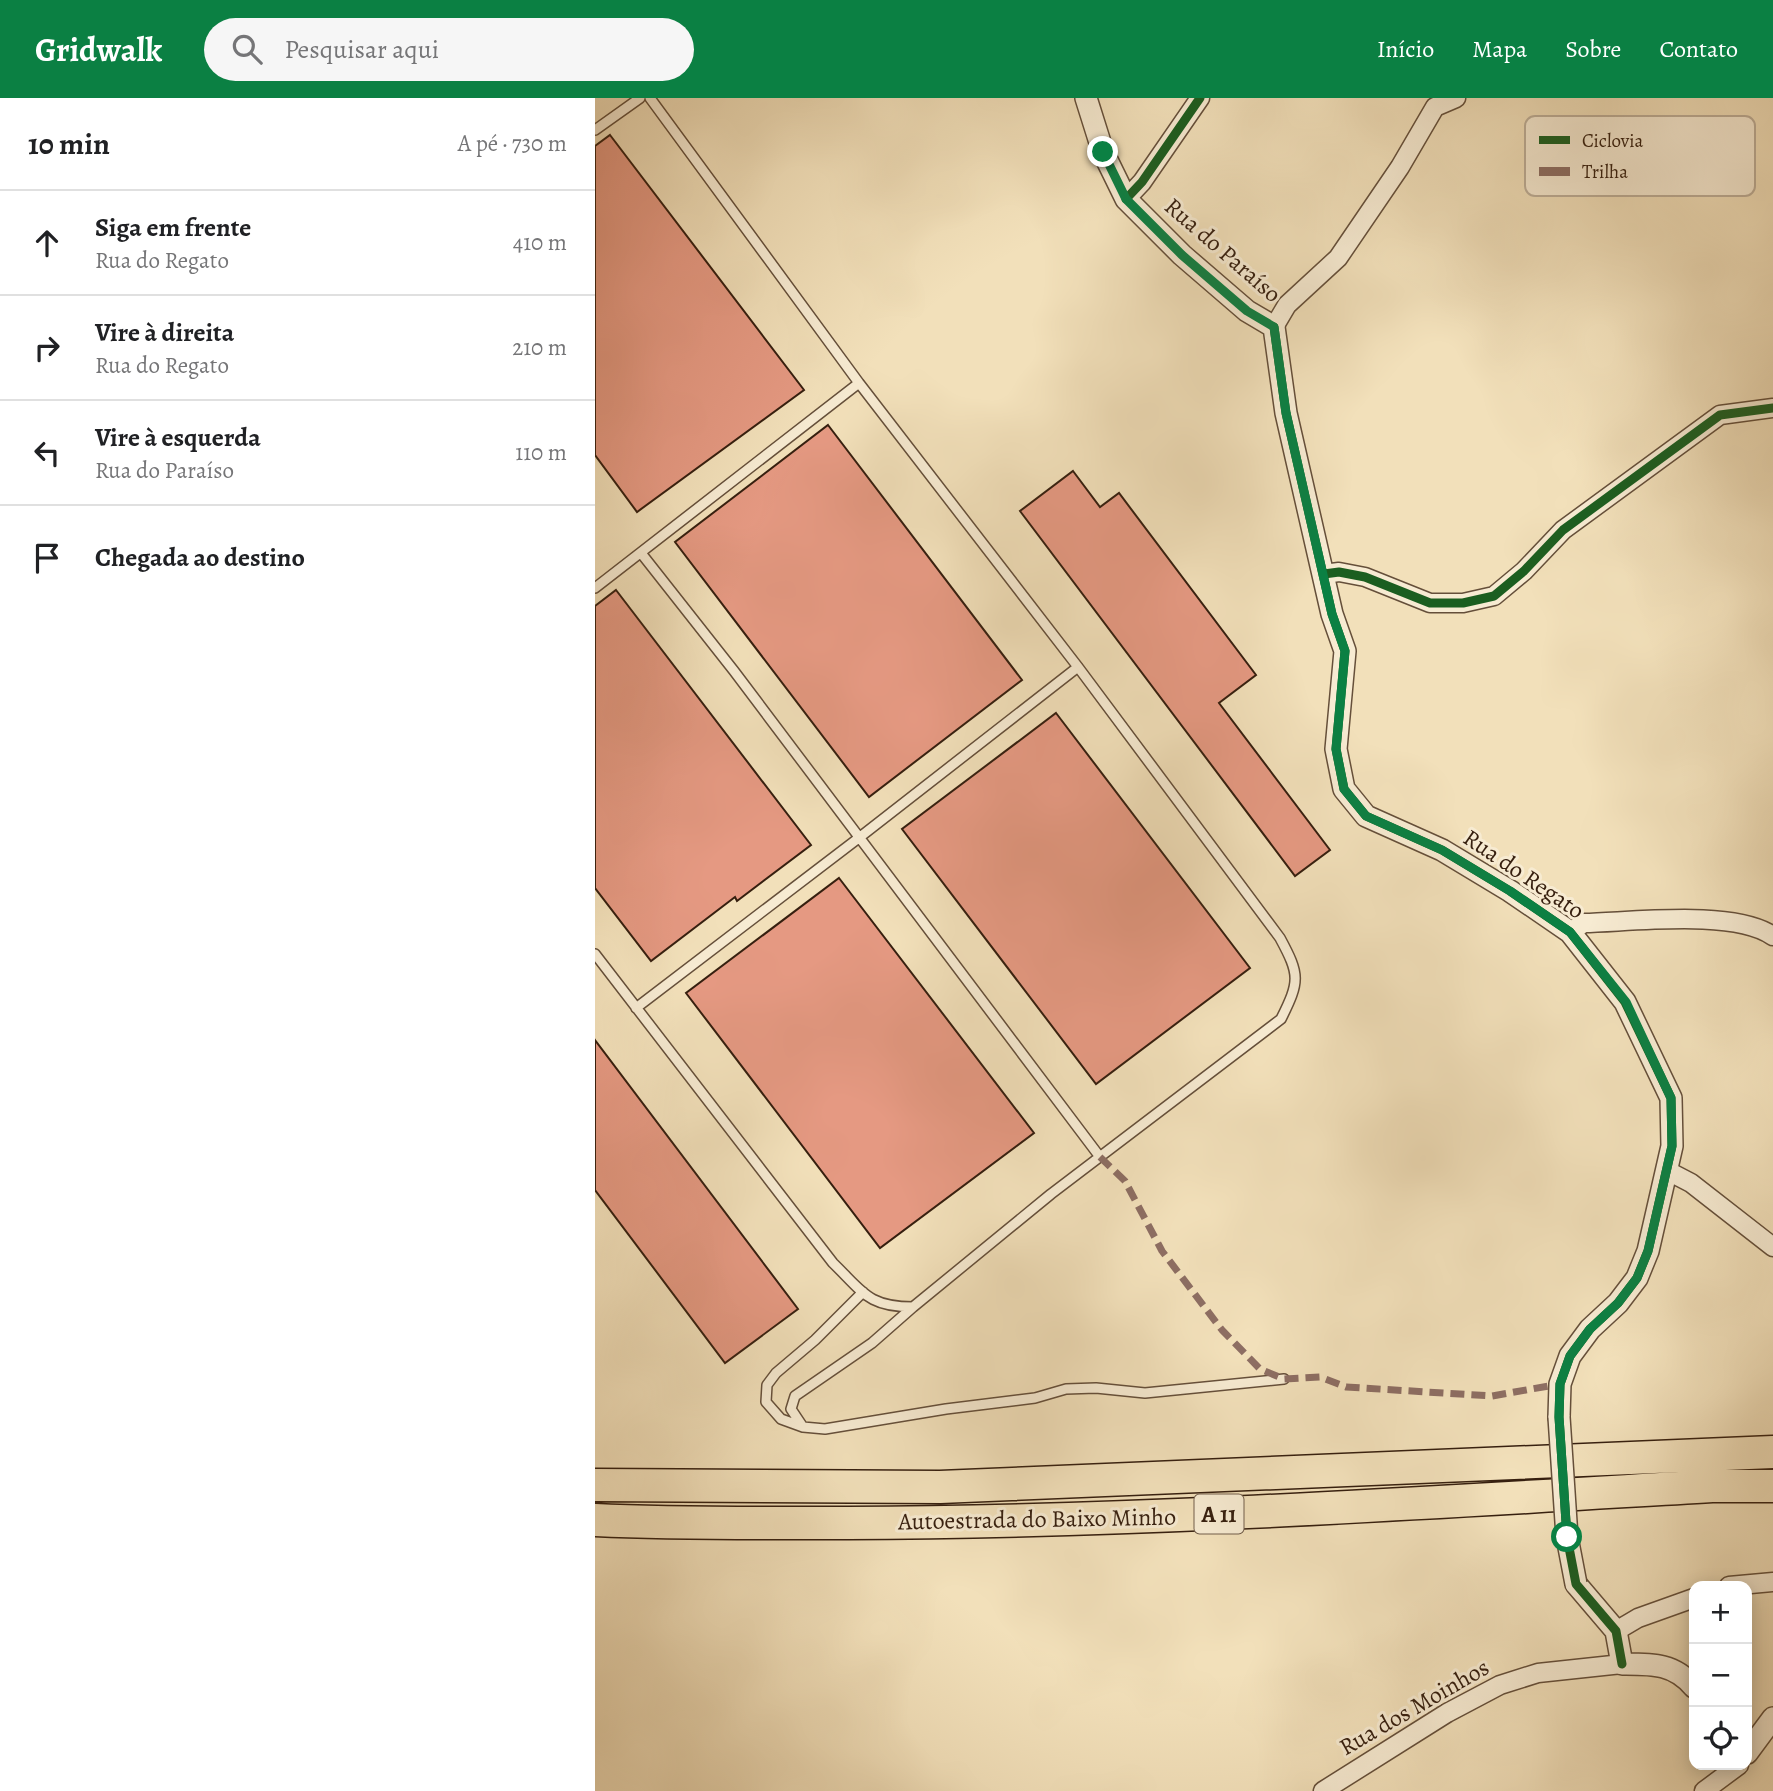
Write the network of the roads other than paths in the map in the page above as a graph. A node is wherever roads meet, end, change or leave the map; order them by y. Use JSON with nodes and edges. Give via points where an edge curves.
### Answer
{"nodes":[{"id":1,"x":640,"y":98,"type":"edge"},
{"id":2,"x":650,"y":98,"type":"edge"},
{"id":3,"x":1086,"y":98,"type":"edge"},
{"id":4,"x":1200,"y":98,"type":"edge"},
{"id":5,"x":1456,"y":98,"type":"edge"},
{"id":6,"x":595,"y":131,"type":"edge"},
{"id":7,"x":1126,"y":199,"type":"junction"},
{"id":8,"x":1274,"y":327,"type":"junction"},
{"id":9,"x":859,"y":383,"type":"junction"},
{"id":10,"x":1773,"y":408,"type":"edge"},
{"id":11,"x":641,"y":553,"type":"junction"},
{"id":12,"x":1324,"y":574,"type":"junction"},
{"id":13,"x":595,"y":588,"type":"edge"},
{"id":14,"x":1078,"y":667,"type":"junction"},
{"id":15,"x":860,"y":838,"type":"junction"},
{"id":16,"x":1570,"y":932,"type":"junction"},
{"id":17,"x":1773,"y":936,"type":"edge"},
{"id":18,"x":595,"y":954,"type":"edge"},
{"id":19,"x":636,"y":1008,"type":"junction"},
{"id":20,"x":1100,"y":1157,"type":"junction"},
{"id":21,"x":1666,"y":1170,"type":"junction"},
{"id":22,"x":1773,"y":1247,"type":"edge"},
{"id":23,"x":863,"y":1292,"type":"junction"},
{"id":24,"x":913,"y":1307,"type":"junction"},
{"id":25,"x":1284,"y":1379,"type":"dead end"},
{"id":26,"x":803,"y":1427,"type":"junction"},
{"id":27,"x":1773,"y":1452,"type":"edge"},
{"id":28,"x":595,"y":1485,"type":"edge"},
{"id":29,"x":1773,"y":1486,"type":"edge"},
{"id":30,"x":595,"y":1520,"type":"edge"},
{"id":31,"x":1773,"y":1582,"type":"edge"},
{"id":32,"x":1752,"y":1584,"type":"edge"},
{"id":33,"x":1689,"y":1600,"type":"edge"},
{"id":34,"x":1616,"y":1631,"type":"junction"},
{"id":35,"x":1622,"y":1664,"type":"junction"},
{"id":36,"x":1689,"y":1681,"type":"edge"},
{"id":37,"x":1773,"y":1718,"type":"edge"},
{"id":38,"x":1752,"y":1747,"type":"edge"},
{"id":39,"x":1732,"y":1770,"type":"edge"},
{"id":40,"x":1323,"y":1791,"type":"edge"},
{"id":41,"x":1704,"y":1791,"type":"edge"}],
"edges":[{"from":1,"to":6,"type":"lane"},
{"from":2,"to":9,"type":"lane"},
{"from":3,"to":7,"type":"street","name":"Rua do Paraíso","via":[[1103,152]]},
{"from":4,"to":7,"type":"street"},
{"from":5,"to":8,"type":"street","via":[[1434,107],[1338,258],[1287,305]]},
{"from":7,"to":8,"type":"street","name":"Rua do Paraíso","via":[[1191,263],[1247,311]]},
{"from":8,"to":12,"type":"street","name":"Rua do Regato","via":[[1286,413]]},
{"from":9,"to":11,"type":"lane"},
{"from":9,"to":14,"type":"lane"},
{"from":10,"to":12,"type":"street","via":[[1720,415],[1563,530],[1494,597],[1430,603],[1364,577]]},
{"from":11,"to":13,"type":"lane"},
{"from":11,"to":15,"type":"lane"},
{"from":12,"to":16,"type":"street","name":"Rua do Regato","via":[[1345,651],[1336,749],[1344,789],[1366,816],[1442,850]]},
{"from":14,"to":15,"type":"lane"},
{"from":14,"to":20,"type":"lane","via":[[1280,938],[1295,967],[1293,994],[1281,1019]]},
{"from":15,"to":19,"type":"lane"},
{"from":15,"to":20,"type":"lane"},
{"from":16,"to":17,"type":"street","via":[[1584,923],[1708,919],[1743,923]]},
{"from":16,"to":21,"type":"street","name":"Rua do Regato","via":[[1626,1002],[1671,1098],[1672,1146]]},
{"from":18,"to":19,"type":"lane"},
{"from":19,"to":23,"type":"lane","via":[[833,1263]]},
{"from":20,"to":24,"type":"lane"},
{"from":21,"to":22,"type":"street","via":[[1691,1183]]},
{"from":21,"to":34,"type":"street","name":"Rua do Regato","bridge":true,"via":[[1648,1251],[1637,1278],[1570,1356],[1560,1384],[1567,1537],[1576,1584]]},
{"from":23,"to":24,"type":"lane","via":[[874,1302]]},
{"from":23,"to":26,"type":"lane","via":[[767,1385],[767,1402],[774,1411],[781,1419]]},
{"from":24,"to":26,"type":"lane","via":[[872,1343],[795,1396],[791,1409]]},
{"from":25,"to":26,"type":"lane","via":[[1145,1393],[1066,1389],[1035,1398],[825,1429]]},
{"from":27,"to":28,"type":"highway","name":"Autoestrada do Baixo Minho","number":"A 11","via":[[940,1487]]},
{"from":29,"to":30,"type":"highway","name":"Autoestrada do Baixo Minho","number":"A 11","via":[[986,1522],[665,1524]]},
{"from":31,"to":32,"type":"street"},
{"from":33,"to":34,"type":"street"},
{"from":34,"to":35,"type":"street"},
{"from":35,"to":36,"type":"street","name":"Rua dos Moinhos","via":[[1657,1664]]},
{"from":35,"to":40,"type":"street","name":"Rua dos Moinhos","via":[[1538,1673],[1500,1685]]},
{"from":37,"to":38,"type":"street"},
{"from":39,"to":41,"type":"street"}]}
